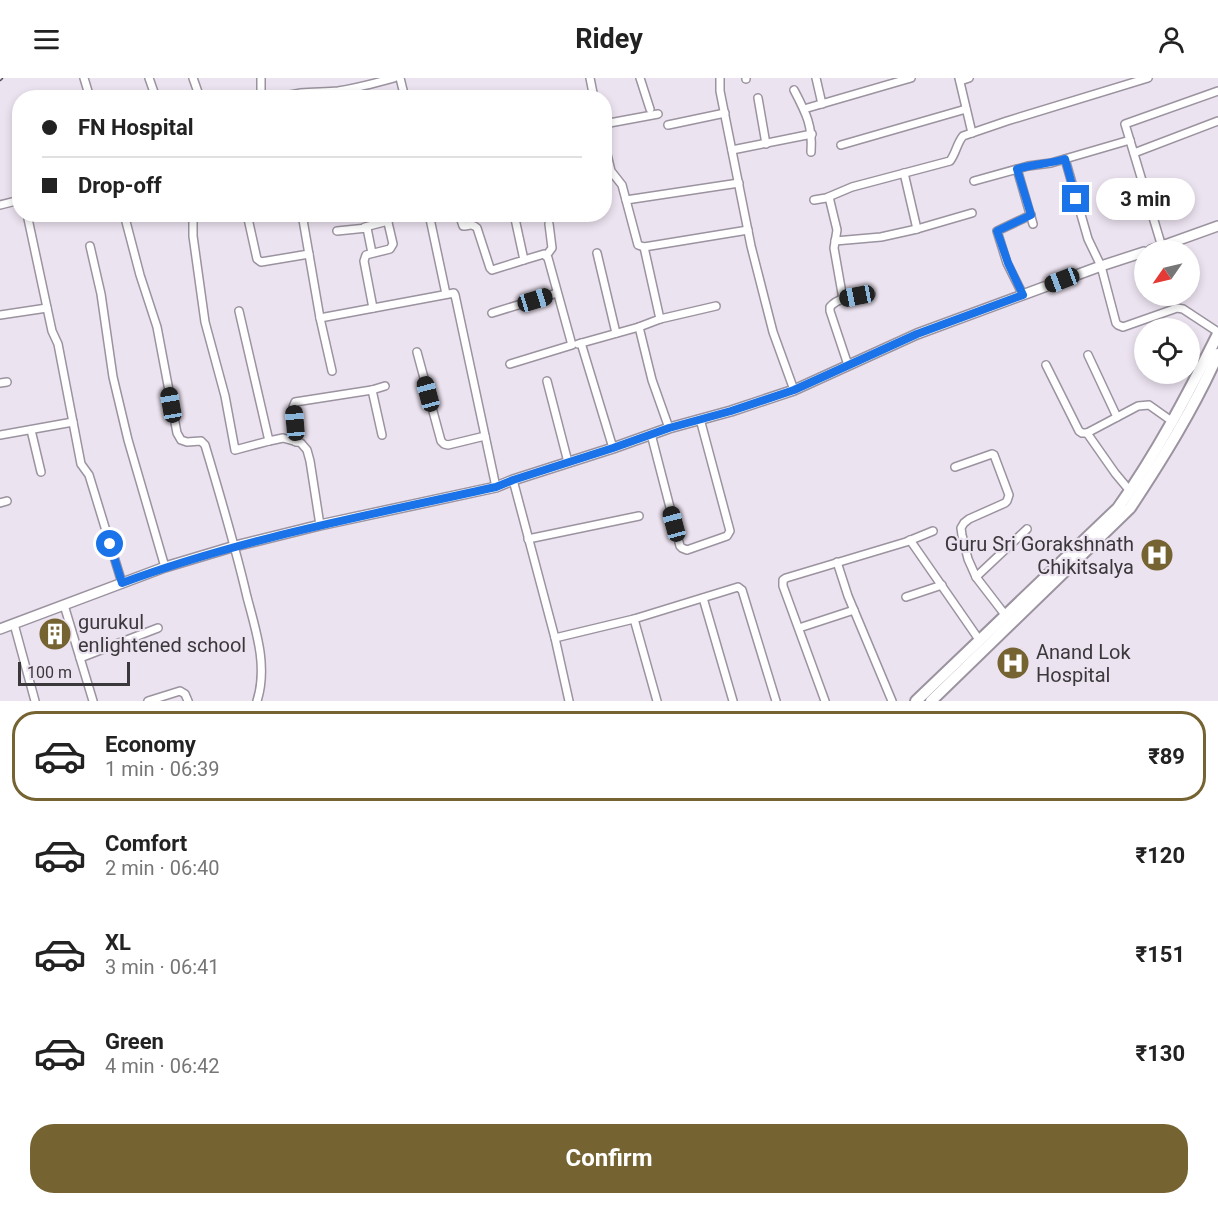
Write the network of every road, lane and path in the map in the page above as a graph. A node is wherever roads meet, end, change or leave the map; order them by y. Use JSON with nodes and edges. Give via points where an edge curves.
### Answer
{"nodes":[{"id":1,"x":394,"y":78,"type":"edge"},
{"id":2,"x":640,"y":78,"type":"edge"},
{"id":3,"x":720,"y":78,"type":"edge"},
{"id":4,"x":816,"y":78,"type":"edge"},
{"id":5,"x":911,"y":78,"type":"edge"},
{"id":6,"x":969,"y":78,"type":"edge"},
{"id":7,"x":1148,"y":78,"type":"edge"},
{"id":8,"x":960,"y":79,"type":"edge"},
{"id":9,"x":882,"y":82,"type":"edge"},
{"id":10,"x":358,"y":87,"type":"junction"},
{"id":11,"x":342,"y":90,"type":"edge"},
{"id":12,"x":359,"y":90,"type":"edge"},
{"id":13,"x":794,"y":90,"type":"dead end"},
{"id":14,"x":1218,"y":91,"type":"edge"},
{"id":15,"x":758,"y":98,"type":"dead end"},
{"id":16,"x":822,"y":104,"type":"junction"},
{"id":17,"x":804,"y":109,"type":"junction"},
{"id":18,"x":966,"y":109,"type":"junction"},
{"id":19,"x":650,"y":110,"type":"dead end"},
{"id":20,"x":725,"y":113,"type":"junction"},
{"id":21,"x":658,"y":114,"type":"dead end"},
{"id":22,"x":1218,"y":121,"type":"edge"},
{"id":23,"x":612,"y":123,"type":"edge"},
{"id":24,"x":668,"y":125,"type":"dead end"},
{"id":25,"x":972,"y":133,"type":"junction"},
{"id":26,"x":812,"y":134,"type":"junction"},
{"id":27,"x":1130,"y":140,"type":"junction"},
{"id":28,"x":766,"y":144,"type":"junction"},
{"id":29,"x":841,"y":145,"type":"dead end"},
{"id":30,"x":732,"y":150,"type":"junction"},
{"id":31,"x":811,"y":152,"type":"dead end"},
{"id":32,"x":1134,"y":153,"type":"junction"},
{"id":33,"x":1065,"y":159,"type":"junction"},
{"id":34,"x":1017,"y":169,"type":"junction"},
{"id":35,"x":612,"y":172,"type":"edge"},
{"id":36,"x":904,"y":173,"type":"junction"},
{"id":37,"x":974,"y":182,"type":"dead end"},
{"id":38,"x":739,"y":183,"type":"junction"},
{"id":39,"x":830,"y":197,"type":"junction"},
{"id":40,"x":626,"y":200,"type":"junction"},
{"id":41,"x":814,"y":200,"type":"dead end"},
{"id":42,"x":972,"y":213,"type":"dead end"},
{"id":43,"x":1031,"y":215,"type":"junction"},
{"id":44,"x":29,"y":222,"type":"edge"},
{"id":45,"x":126,"y":222,"type":"edge"},
{"id":46,"x":193,"y":222,"type":"edge"},
{"id":47,"x":249,"y":222,"type":"edge"},
{"id":48,"x":303,"y":222,"type":"edge"},
{"id":49,"x":377,"y":222,"type":"edge"},
{"id":50,"x":388,"y":222,"type":"edge"},
{"id":51,"x":431,"y":222,"type":"edge"},
{"id":52,"x":462,"y":222,"type":"edge"},
{"id":53,"x":516,"y":222,"type":"edge"},
{"id":54,"x":549,"y":224,"type":"dead end"},
{"id":55,"x":1034,"y":224,"type":"dead end"},
{"id":56,"x":1218,"y":226,"type":"edge"},
{"id":57,"x":365,"y":227,"type":"junction"},
{"id":58,"x":917,"y":229,"type":"junction"},
{"id":59,"x":748,"y":230,"type":"junction"},
{"id":60,"x":337,"y":231,"type":"dead end"},
{"id":61,"x":1160,"y":240,"type":"edge"},
{"id":62,"x":1181,"y":240,"type":"edge"},
{"id":63,"x":835,"y":241,"type":"junction"},
{"id":64,"x":90,"y":246,"type":"dead end"},
{"id":65,"x":644,"y":247,"type":"junction"},
{"id":66,"x":372,"y":253,"type":"junction"},
{"id":67,"x":597,"y":253,"type":"dead end"},
{"id":68,"x":309,"y":254,"type":"junction"},
{"id":69,"x":1134,"y":255,"type":"edge"},
{"id":70,"x":546,"y":256,"type":"junction"},
{"id":71,"x":524,"y":260,"type":"junction"},
{"id":72,"x":1101,"y":266,"type":"junction"},
{"id":73,"x":557,"y":293,"type":"junction"},
{"id":74,"x":446,"y":294,"type":"junction"},
{"id":75,"x":871,"y":294,"type":"dead end"},
{"id":76,"x":1023,"y":295,"type":"junction"},
{"id":77,"x":843,"y":299,"type":"junction"},
{"id":78,"x":716,"y":306,"type":"dead end"},
{"id":79,"x":47,"y":308,"type":"junction"},
{"id":80,"x":373,"y":308,"type":"junction"},
{"id":81,"x":239,"y":312,"type":"dead end"},
{"id":82,"x":492,"y":313,"type":"dead end"},
{"id":83,"x":0,"y":315,"type":"edge"},
{"id":84,"x":320,"y":318,"type":"junction"},
{"id":85,"x":660,"y":319,"type":"junction"},
{"id":86,"x":639,"y":327,"type":"junction"},
{"id":87,"x":616,"y":333,"type":"junction"},
{"id":88,"x":1218,"y":333,"type":"edge"},
{"id":89,"x":581,"y":343,"type":"junction"},
{"id":90,"x":572,"y":345,"type":"junction"},
{"id":91,"x":417,"y":352,"type":"dead end"},
{"id":92,"x":1218,"y":354,"type":"edge"},
{"id":93,"x":1088,"y":355,"type":"dead end"},
{"id":94,"x":510,"y":364,"type":"dead end"},
{"id":95,"x":1046,"y":364,"type":"dead end"},
{"id":96,"x":848,"y":365,"type":"junction"},
{"id":97,"x":332,"y":371,"type":"dead end"},
{"id":98,"x":547,"y":381,"type":"dead end"},
{"id":99,"x":385,"y":386,"type":"dead end"},
{"id":100,"x":372,"y":390,"type":"junction"},
{"id":101,"x":794,"y":390,"type":"junction"},
{"id":102,"x":1117,"y":417,"type":"junction"},
{"id":103,"x":700,"y":419,"type":"junction"},
{"id":104,"x":73,"y":422,"type":"junction"},
{"id":105,"x":1173,"y":422,"type":"junction"},
{"id":106,"x":669,"y":428,"type":"junction"},
{"id":107,"x":31,"y":430,"type":"junction"},
{"id":108,"x":1087,"y":433,"type":"junction"},
{"id":109,"x":651,"y":434,"type":"junction"},
{"id":110,"x":0,"y":435,"type":"edge"},
{"id":111,"x":382,"y":435,"type":"dead end"},
{"id":112,"x":485,"y":436,"type":"junction"},
{"id":113,"x":269,"y":441,"type":"junction"},
{"id":114,"x":296,"y":442,"type":"junction"},
{"id":115,"x":613,"y":448,"type":"junction"},
{"id":116,"x":568,"y":462,"type":"junction"},
{"id":117,"x":955,"y":467,"type":"dead end"},
{"id":118,"x":41,"y":472,"type":"dead end"},
{"id":119,"x":513,"y":480,"type":"junction"},
{"id":120,"x":496,"y":487,"type":"junction"},
{"id":121,"x":1130,"y":491,"type":"junction"},
{"id":122,"x":639,"y":516,"type":"dead end"},
{"id":123,"x":320,"y":525,"type":"junction"},
{"id":124,"x":1027,"y":529,"type":"dead end"},
{"id":125,"x":933,"y":531,"type":"dead end"},
{"id":126,"x":528,"y":539,"type":"junction"},
{"id":127,"x":910,"y":540,"type":"junction"},
{"id":128,"x":235,"y":546,"type":"junction"},
{"id":129,"x":837,"y":562,"type":"junction"},
{"id":130,"x":165,"y":567,"type":"junction"},
{"id":131,"x":976,"y":577,"type":"junction"},
{"id":132,"x":122,"y":583,"type":"junction"},
{"id":133,"x":942,"y":585,"type":"junction"},
{"id":134,"x":906,"y":597,"type":"dead end"},
{"id":135,"x":703,"y":598,"type":"junction"},
{"id":136,"x":64,"y":605,"type":"junction"},
{"id":137,"x":854,"y":610,"type":"junction"},
{"id":138,"x":1006,"y":616,"type":"junction"},
{"id":139,"x":634,"y":619,"type":"junction"},
{"id":140,"x":14,"y":624,"type":"junction"},
{"id":141,"x":158,"y":628,"type":"dead end"},
{"id":142,"x":799,"y":628,"type":"junction"},
{"id":143,"x":0,"y":629,"type":"edge"},
{"id":144,"x":555,"y":638,"type":"junction"},
{"id":145,"x":980,"y":641,"type":"junction"},
{"id":146,"x":80,"y":658,"type":"junction"},
{"id":147,"x":35,"y":701,"type":"edge"},
{"id":148,"x":93,"y":701,"type":"edge"},
{"id":149,"x":148,"y":701,"type":"edge"},
{"id":150,"x":188,"y":701,"type":"edge"},
{"id":151,"x":257,"y":701,"type":"edge"},
{"id":152,"x":569,"y":701,"type":"edge"},
{"id":153,"x":657,"y":701,"type":"edge"},
{"id":154,"x":733,"y":701,"type":"edge"},
{"id":155,"x":776,"y":701,"type":"edge"},
{"id":156,"x":825,"y":701,"type":"edge"},
{"id":157,"x":892,"y":701,"type":"edge"},
{"id":158,"x":916,"y":701,"type":"edge"},
{"id":159,"x":931,"y":701,"type":"edge"}],
"edges":[{"from":1,"to":10,"type":"street"},
{"from":2,"to":19,"type":"street"},
{"from":3,"to":20,"type":"street"},
{"from":4,"to":16,"type":"street"},
{"from":5,"to":9,"type":"street"},
{"from":6,"to":8,"type":"street"},
{"from":7,"to":25,"type":"street"},
{"from":8,"to":18,"type":"street"},
{"from":9,"to":16,"type":"street"},
{"from":10,"to":11,"type":"street"},
{"from":10,"to":12,"type":"street"},
{"from":13,"to":17,"type":"street"},
{"from":14,"to":27,"type":"street","via":[[1128,122],[1125,127]]},
{"from":15,"to":28,"type":"street"},
{"from":16,"to":17,"type":"street"},
{"from":17,"to":26,"type":"street"},
{"from":18,"to":25,"type":"street"},
{"from":18,"to":29,"type":"street"},
{"from":20,"to":24,"type":"street"},
{"from":20,"to":30,"type":"street"},
{"from":21,"to":23,"type":"street"},
{"from":22,"to":32,"type":"street"},
{"from":25,"to":36,"type":"street","via":[[963,136],[950,161]]},
{"from":26,"to":28,"type":"street"},
{"from":26,"to":31,"type":"street"},
{"from":27,"to":32,"type":"street"},
{"from":27,"to":33,"type":"street"},
{"from":28,"to":30,"type":"street"},
{"from":30,"to":38,"type":"street"},
{"from":32,"to":61,"type":"street"},
{"from":33,"to":34,"type":"street"},
{"from":33,"to":72,"type":"street","via":[[1088,239]]},
{"from":34,"to":37,"type":"street"},
{"from":34,"to":43,"type":"street"},
{"from":35,"to":40,"type":"street","via":[[622,184]]},
{"from":36,"to":39,"type":"street"},
{"from":36,"to":58,"type":"street"},
{"from":38,"to":40,"type":"street"},
{"from":38,"to":59,"type":"street"},
{"from":39,"to":41,"type":"street"},
{"from":39,"to":63,"type":"street","via":[[837,230]]},
{"from":40,"to":65,"type":"street","via":[[638,245]]},
{"from":42,"to":58,"type":"street"},
{"from":43,"to":55,"type":"street"},
{"from":43,"to":76,"type":"street","via":[[997,231]]},
{"from":44,"to":79,"type":"street"},
{"from":45,"to":128,"type":"street","via":[[157,327],[177,433],[181,440],[201,441],[205,445]]},
{"from":46,"to":113,"type":"street","via":[[205,322],[235,450]]},
{"from":47,"to":68,"type":"street","via":[[259,261]]},
{"from":48,"to":68,"type":"street"},
{"from":49,"to":57,"type":"street"},
{"from":50,"to":66,"type":"street","via":[[392,247]]},
{"from":51,"to":74,"type":"street"},
{"from":52,"to":71,"type":"street","via":[[463,226],[477,228],[491,269]]},
{"from":53,"to":71,"type":"street"},
{"from":54,"to":70,"type":"street","via":[[552,248]]},
{"from":56,"to":62,"type":"street"},
{"from":57,"to":60,"type":"street"},
{"from":57,"to":66,"type":"street"},
{"from":58,"to":63,"type":"street"},
{"from":59,"to":65,"type":"street"},
{"from":59,"to":101,"type":"street","via":[[773,332]]},
{"from":63,"to":77,"type":"street"},
{"from":64,"to":130,"type":"street","via":[[112,377]]},
{"from":65,"to":85,"type":"street"},
{"from":66,"to":80,"type":"street","via":[[364,261]]},
{"from":67,"to":87,"type":"street"},
{"from":68,"to":84,"type":"street"},
{"from":69,"to":72,"type":"street"},
{"from":70,"to":71,"type":"street"},
{"from":70,"to":73,"type":"street"},
{"from":72,"to":76,"type":"street"},
{"from":72,"to":88,"type":"street","via":[[1118,325],[1123,327],[1177,308]]},
{"from":73,"to":82,"type":"street"},
{"from":73,"to":90,"type":"street"},
{"from":74,"to":80,"type":"street"},
{"from":74,"to":112,"type":"street","via":[[456,296]]},
{"from":75,"to":77,"type":"street"},
{"from":76,"to":96,"type":"street","via":[[917,334]]},
{"from":77,"to":96,"type":"street","via":[[832,304],[830,311]]},
{"from":78,"to":85,"type":"street"},
{"from":79,"to":83,"type":"street"},
{"from":79,"to":104,"type":"street"},
{"from":80,"to":84,"type":"street"},
{"from":81,"to":113,"type":"street"},
{"from":84,"to":97,"type":"street"},
{"from":85,"to":86,"type":"street"},
{"from":86,"to":87,"type":"street"},
{"from":86,"to":106,"type":"street"},
{"from":87,"to":89,"type":"street"},
{"from":88,"to":105,"type":"main road"},
{"from":89,"to":90,"type":"street"},
{"from":89,"to":115,"type":"street"},
{"from":90,"to":94,"type":"street"},
{"from":91,"to":112,"type":"street","via":[[441,441],[448,445]]},
{"from":92,"to":159,"type":"main road","via":[[1182,426],[1130,508]]},
{"from":93,"to":102,"type":"street"},
{"from":95,"to":108,"type":"street","via":[[1079,431]]},
{"from":96,"to":101,"type":"street"},
{"from":98,"to":116,"type":"street"},
{"from":99,"to":100,"type":"street"},
{"from":100,"to":111,"type":"street"},
{"from":100,"to":114,"type":"street","via":[[296,402]]},
{"from":101,"to":103,"type":"street"},
{"from":102,"to":105,"type":"street","via":[[1137,406],[1149,405]]},
{"from":102,"to":108,"type":"street"},
{"from":103,"to":106,"type":"street"},
{"from":103,"to":109,"type":"street","via":[[730,531],[727,536],[687,550],[680,546]]},
{"from":104,"to":107,"type":"street"},
{"from":104,"to":132,"type":"street","via":[[81,464],[90,475]]},
{"from":105,"to":121,"type":"main road"},
{"from":106,"to":109,"type":"street"},
{"from":107,"to":110,"type":"street"},
{"from":107,"to":118,"type":"street"},
{"from":108,"to":121,"type":"street"},
{"from":109,"to":115,"type":"street"},
{"from":112,"to":120,"type":"street"},
{"from":113,"to":114,"type":"street","via":[[283,438]]},
{"from":114,"to":123,"type":"street","via":[[307,450]]},
{"from":115,"to":116,"type":"street"},
{"from":116,"to":119,"type":"street"},
{"from":117,"to":131,"type":"street","via":[[994,455],[1009,495],[1005,503],[969,519],[961,528]]},
{"from":119,"to":120,"type":"street"},
{"from":119,"to":126,"type":"street"},
{"from":120,"to":123,"type":"street"},
{"from":121,"to":138,"type":"main road","via":[[1118,508]]},
{"from":122,"to":126,"type":"street"},
{"from":123,"to":128,"type":"street"},
{"from":124,"to":131,"type":"street"},
{"from":125,"to":127,"type":"street"},
{"from":126,"to":144,"type":"street"},
{"from":127,"to":129,"type":"street"},
{"from":127,"to":133,"type":"street"},
{"from":128,"to":130,"type":"street"},
{"from":128,"to":151,"type":"street","via":[[261,655]]},
{"from":129,"to":137,"type":"street"},
{"from":129,"to":142,"type":"street","via":[[783,580]]},
{"from":130,"to":132,"type":"street"},
{"from":131,"to":138,"type":"street"},
{"from":132,"to":136,"type":"street"},
{"from":133,"to":134,"type":"street"},
{"from":133,"to":145,"type":"street"},
{"from":135,"to":139,"type":"street"},
{"from":135,"to":154,"type":"street"},
{"from":135,"to":155,"type":"street","via":[[740,587]]},
{"from":136,"to":140,"type":"street"},
{"from":136,"to":146,"type":"street"},
{"from":137,"to":142,"type":"street"},
{"from":137,"to":157,"type":"street"},
{"from":138,"to":145,"type":"main road"},
{"from":139,"to":144,"type":"street"},
{"from":139,"to":153,"type":"street"},
{"from":140,"to":143,"type":"street"},
{"from":140,"to":147,"type":"street"},
{"from":141,"to":146,"type":"street"},
{"from":142,"to":156,"type":"street"},
{"from":144,"to":152,"type":"street"},
{"from":145,"to":158,"type":"main road"},
{"from":146,"to":148,"type":"street"},
{"from":149,"to":150,"type":"street","via":[[180,691]]}]}
